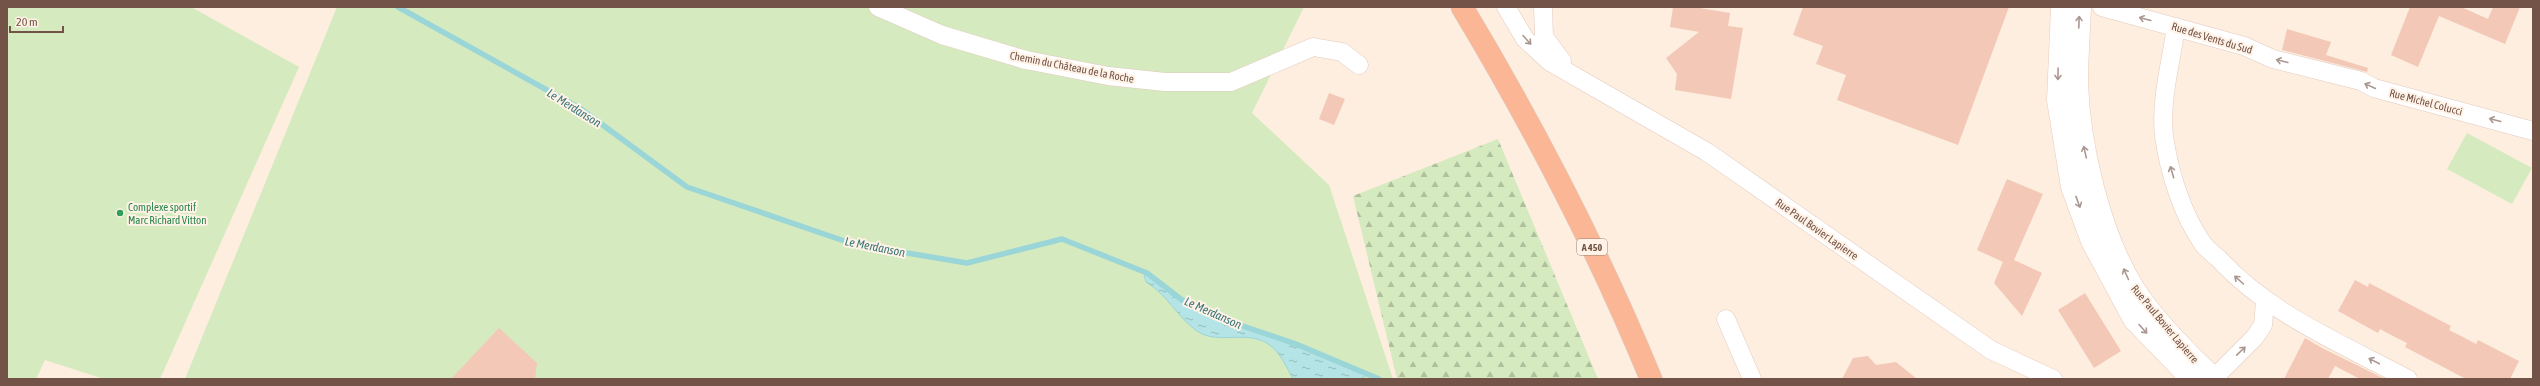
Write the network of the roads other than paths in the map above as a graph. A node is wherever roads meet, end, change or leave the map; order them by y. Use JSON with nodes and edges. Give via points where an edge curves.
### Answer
{"nodes":[{"id":1,"x":878,"y":7,"type":"edge"},
{"id":2,"x":1462,"y":7,"type":"edge"},
{"id":3,"x":1506,"y":7,"type":"edge"},
{"id":4,"x":1543,"y":7,"type":"edge"},
{"id":5,"x":2062,"y":7,"type":"edge"},
{"id":6,"x":2080,"y":7,"type":"edge"},
{"id":7,"x":2102,"y":7,"type":"edge"},
{"id":8,"x":2176,"y":27,"type":"junction"},
{"id":9,"x":1359,"y":65,"type":"dead end"},
{"id":10,"x":2320,"y":71,"type":"joint"},
{"id":11,"x":1579,"y":80,"type":"junction"},
{"id":12,"x":2533,"y":130,"type":"edge"},
{"id":13,"x":2265,"y":302,"type":"junction"},
{"id":14,"x":1726,"y":319,"type":"dead end"},
{"id":15,"x":1651,"y":379,"type":"edge"},
{"id":16,"x":1752,"y":379,"type":"edge"},
{"id":17,"x":2053,"y":379,"type":"edge"},
{"id":18,"x":2192,"y":379,"type":"edge"},
{"id":19,"x":2214,"y":379,"type":"edge"},
{"id":20,"x":2408,"y":379,"type":"edge"}],
"edges":[{"from":1,"to":9,"type":"street","name":"Chemin du Château de la Roche","via":[[950,38],[1026,60],[1108,76],[1165,82],[1231,82],[1313,47],[1342,52]]},
{"from":2,"to":15,"type":"highway","number":"A 450","via":[[1528,118],[1595,252]]},
{"from":3,"to":11,"type":"street","name":"Rue Paul Bovier Lapierre","one_way":true,"via":[[1525,39],[1550,62]]},
{"from":4,"to":11,"type":"street","name":"Rue Paul Bovier Lapierre","via":[[1544,37]]},
{"from":5,"to":18,"type":"main road","one_way":true,"via":[[2058,100],[2072,187],[2092,241],[2134,319]]},
{"from":19,"to":6,"type":"main road","name":"Rue Paul Bovier Lapierre","one_way":true,"via":[[2194,360],[2132,286],[2101,219],[2082,139],[2077,83]]},
{"from":8,"to":7,"type":"street","name":"Rue des Vents du Sud","one_way":true},
{"from":10,"to":8,"type":"street","name":"Rue des Vents du Sud","one_way":true,"via":[[2273,59],[2244,46]]},
{"from":13,"to":8,"type":"street","one_way":true,"via":[[2222,266],[2201,242],[2184,209],[2164,135],[2164,104]]},
{"from":12,"to":10,"type":"street","name":"Rue Michel Colucci","one_way":true},
{"from":11,"to":17,"type":"street","name":"Rue Paul Bovier Lapierre","via":[[1707,152],[1991,350]]},
{"from":19,"to":13,"type":"street","one_way":true,"via":[[2263,325]]},
{"from":20,"to":13,"type":"street","one_way":true},
{"from":14,"to":16,"type":"street"}]}
